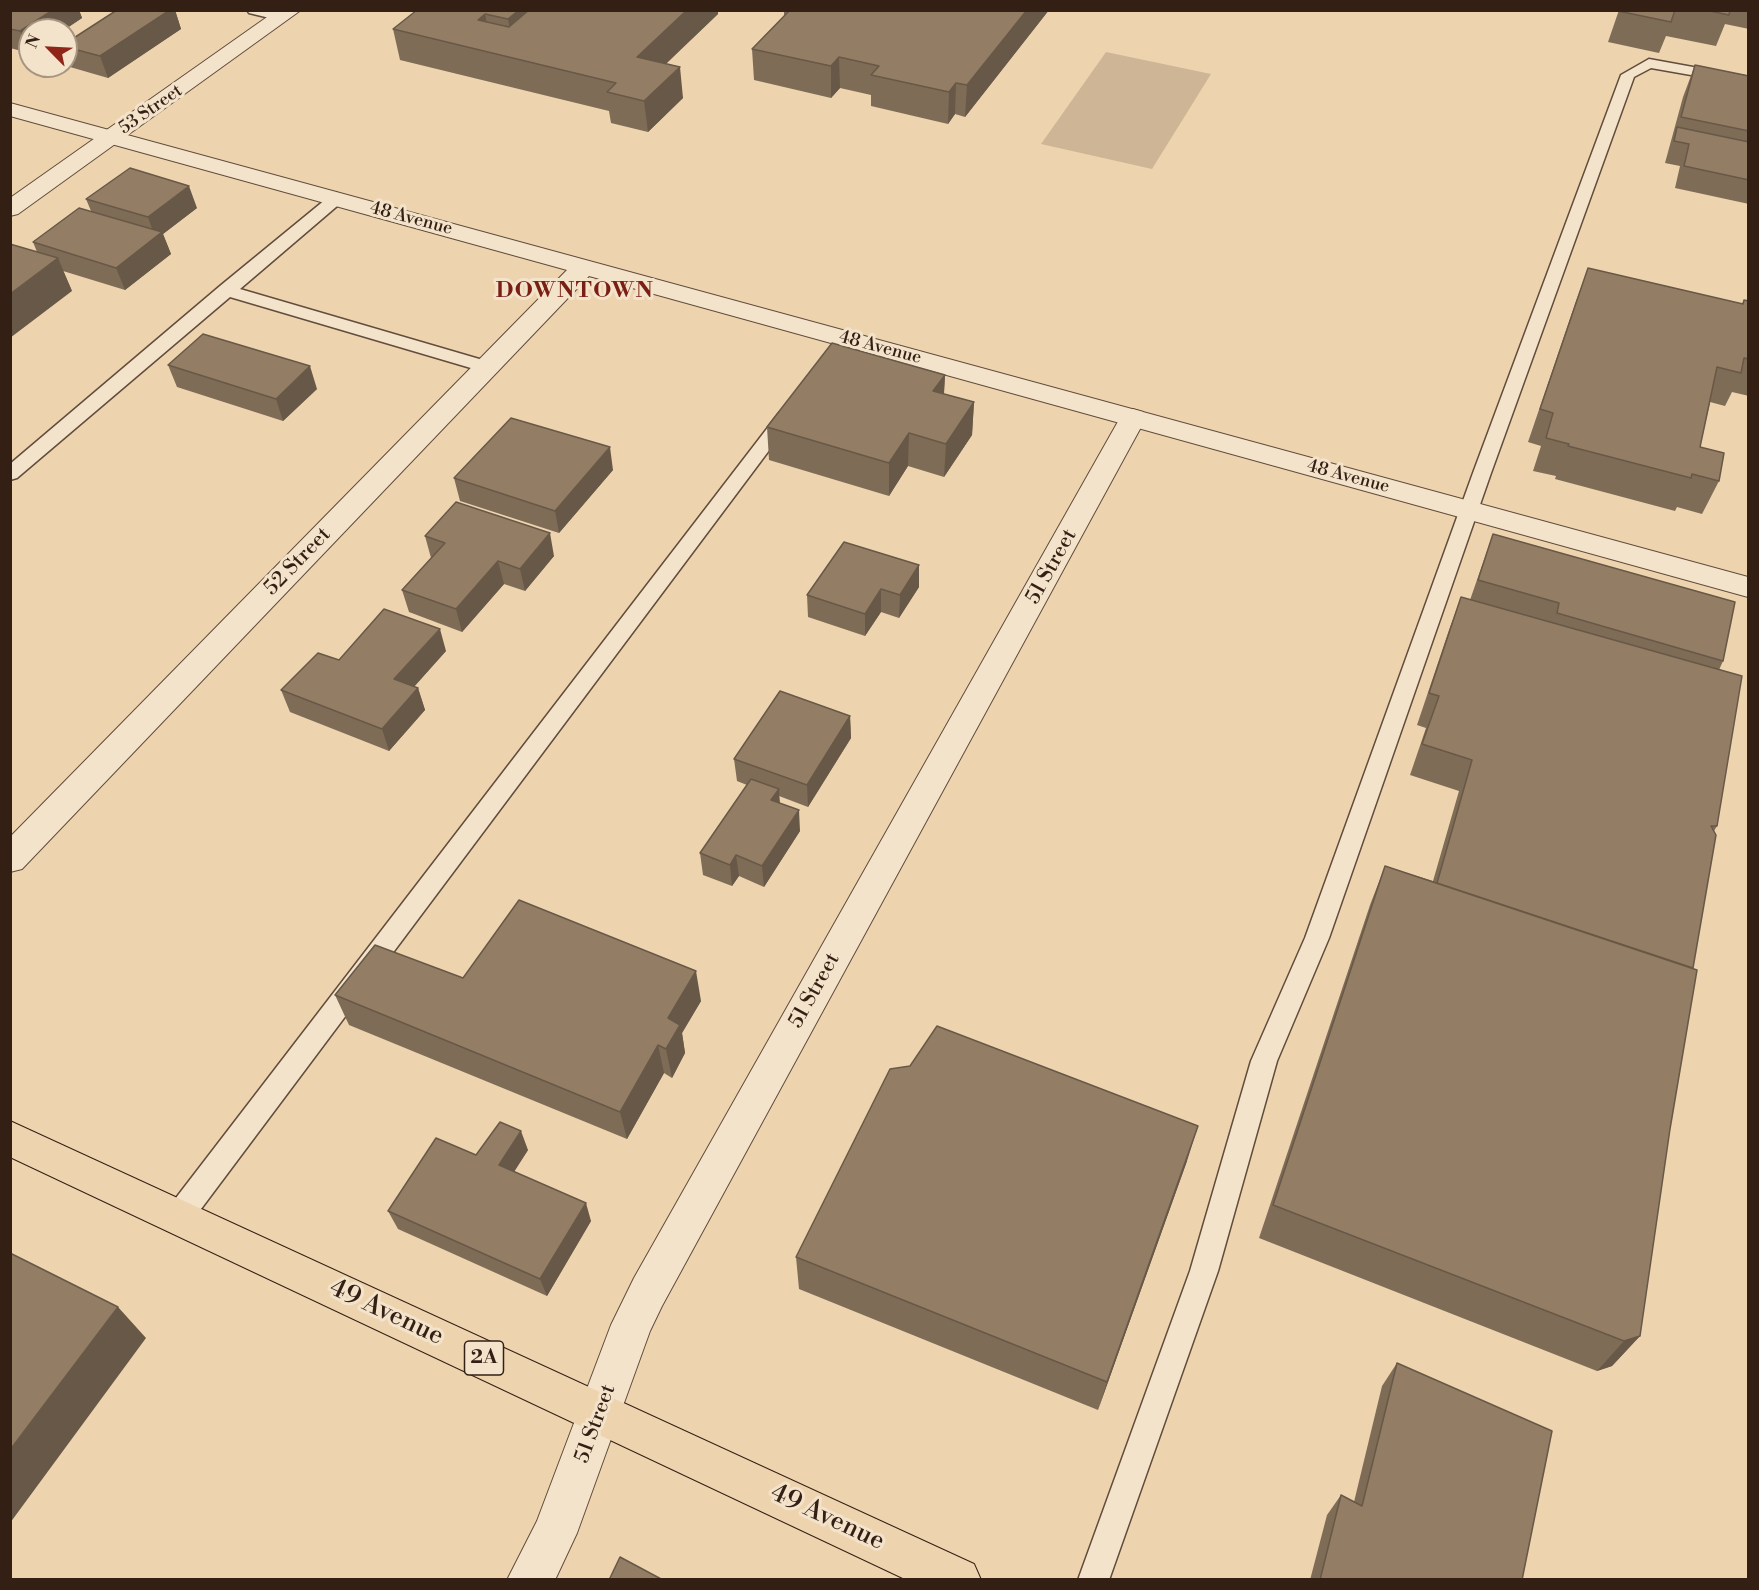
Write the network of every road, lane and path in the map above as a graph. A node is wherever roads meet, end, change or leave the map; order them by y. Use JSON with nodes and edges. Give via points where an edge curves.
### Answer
{"nodes":[{"id":1,"x":254,"y":10,"type":"edge"},
{"id":2,"x":287,"y":14,"type":"edge"},
{"id":3,"x":1749,"y":81,"type":"edge"},
{"id":4,"x":10,"y":110,"type":"edge"},
{"id":5,"x":111,"y":138,"type":"junction"},
{"id":6,"x":337,"y":198,"type":"junction"},
{"id":7,"x":10,"y":209,"type":"edge"},
{"id":8,"x":585,"y":266,"type":"junction"},
{"id":9,"x":226,"y":290,"type":"junction"},
{"id":10,"x":488,"y":367,"type":"junction"},
{"id":11,"x":796,"y":403,"type":"edge"},
{"id":12,"x":1133,"y":418,"type":"junction"},
{"id":13,"x":10,"y":474,"type":"edge"},
{"id":14,"x":1469,"y":510,"type":"junction"},
{"id":15,"x":1749,"y":587,"type":"edge"},
{"id":16,"x":10,"y":859,"type":"edge"},
{"id":17,"x":10,"y":1138,"type":"edge"},
{"id":18,"x":179,"y":1216,"type":"junction"},
{"id":19,"x":600,"y":1412,"type":"junction"},
{"id":20,"x":530,"y":1580,"type":"edge"},
{"id":21,"x":958,"y":1580,"type":"edge"},
{"id":22,"x":1093,"y":1580,"type":"edge"}],
"edges":[{"from":1,"to":2,"type":"lane"},
{"from":2,"to":5,"type":"street","name":"53 Street"},
{"from":3,"to":14,"type":"lane","via":[[1649,63],[1628,75]]},
{"from":4,"to":5,"type":"street","name":"48 Avenue"},
{"from":5,"to":6,"type":"street","name":"48 Avenue"},
{"from":5,"to":7,"type":"street","name":"53 Street"},
{"from":6,"to":8,"type":"street","name":"48 Avenue"},
{"from":6,"to":9,"type":"lane"},
{"from":8,"to":10,"type":"street","name":"52 Street"},
{"from":8,"to":12,"type":"street","name":"48 Avenue","via":[[839,347]]},
{"from":9,"to":10,"type":"lane"},
{"from":9,"to":13,"type":"lane"},
{"from":10,"to":16,"type":"street","name":"52 Street"},
{"from":11,"to":18,"type":"lane"},
{"from":12,"to":14,"type":"street","name":"48 Avenue"},
{"from":12,"to":19,"type":"street","name":"51 Street","via":[[648,1292]]},
{"from":14,"to":15,"type":"street","name":"48 Avenue"},
{"from":14,"to":22,"type":"lane","via":[[1317,938],[1264,1061],[1204,1271]]},
{"from":17,"to":18,"type":"main road","name":"49 Avenue","number":"2A"},
{"from":18,"to":19,"type":"main road","name":"49 Avenue","number":"2A"},
{"from":19,"to":20,"type":"street","name":"51 Street","via":[[555,1533]]},
{"from":19,"to":21,"type":"main road","name":"49 Avenue","number":"2A"}]}
